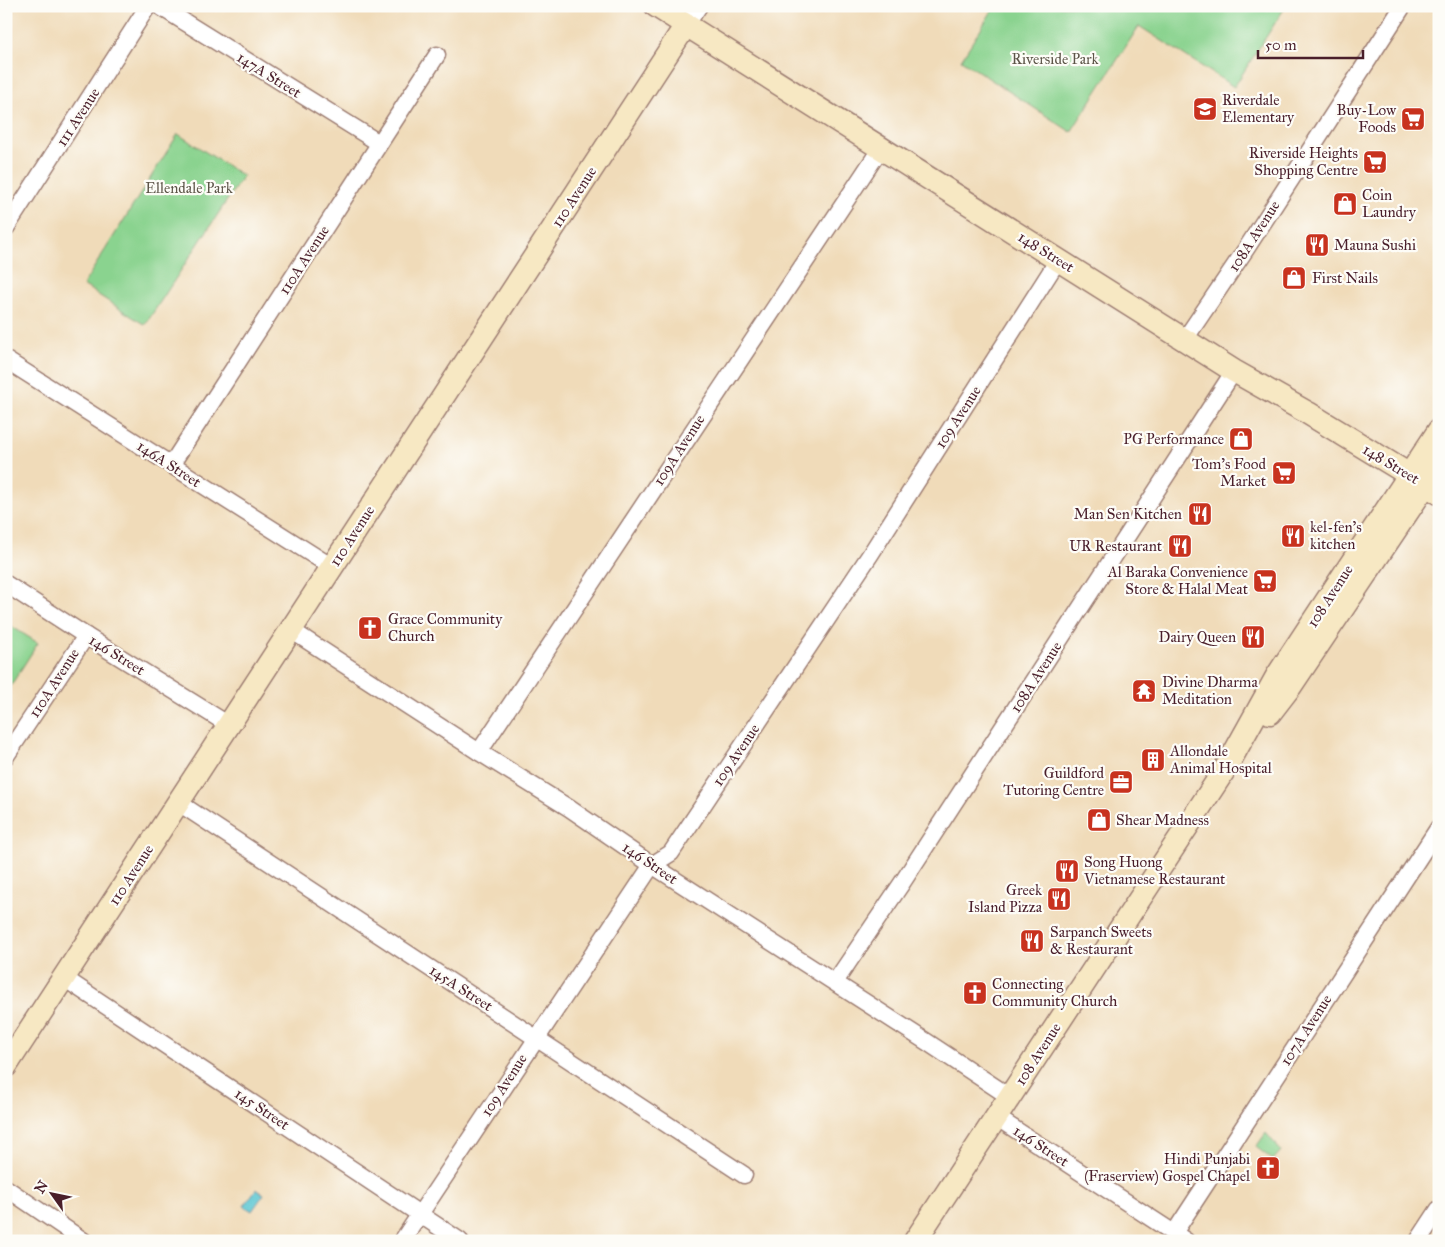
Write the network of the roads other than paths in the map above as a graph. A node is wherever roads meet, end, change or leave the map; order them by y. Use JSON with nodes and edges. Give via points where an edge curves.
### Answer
{"nodes":[{"id":1,"x":148,"y":6,"type":"edge"},
{"id":2,"x":159,"y":6,"type":"edge"},
{"id":3,"x":656,"y":6,"type":"edge"},
{"id":4,"x":699,"y":6,"type":"edge"},
{"id":5,"x":1403,"y":6,"type":"edge"},
{"id":6,"x":686,"y":26,"type":"junction"},
{"id":7,"x":437,"y":55,"type":"dead end"},
{"id":8,"x":379,"y":143,"type":"junction"},
{"id":9,"x":881,"y":148,"type":"junction"},
{"id":10,"x":6,"y":228,"type":"edge"},
{"id":11,"x":1058,"y":260,"type":"junction"},
{"id":12,"x":1184,"y":339,"type":"junction"},
{"id":13,"x":6,"y":360,"type":"edge"},
{"id":14,"x":1234,"y":371,"type":"junction"},
{"id":15,"x":1439,"y":430,"type":"edge"},
{"id":16,"x":171,"y":465,"type":"junction"},
{"id":17,"x":1439,"y":465,"type":"edge"},
{"id":18,"x":1424,"y":484,"type":"edge"},
{"id":19,"x":332,"y":567,"type":"junction"},
{"id":20,"x":6,"y":584,"type":"edge"},
{"id":21,"x":291,"y":630,"type":"junction"},
{"id":22,"x":86,"y":636,"type":"junction"},
{"id":23,"x":229,"y":725,"type":"junction"},
{"id":24,"x":479,"y":752,"type":"junction"},
{"id":25,"x":6,"y":756,"type":"edge"},
{"id":26,"x":178,"y":803,"type":"junction"},
{"id":27,"x":1439,"y":827,"type":"edge"},
{"id":28,"x":652,"y":865,"type":"junction"},
{"id":29,"x":64,"y":978,"type":"junction"},
{"id":30,"x":834,"y":982,"type":"junction"},
{"id":31,"x":536,"y":1038,"type":"junction"},
{"id":32,"x":6,"y":1066,"type":"edge"},
{"id":33,"x":1010,"y":1097,"type":"junction"},
{"id":34,"x":996,"y":1117,"type":"junction"},
{"id":35,"x":744,"y":1175,"type":"dead end"},
{"id":36,"x":6,"y":1188,"type":"edge"},
{"id":37,"x":1439,"y":1209,"type":"edge"},
{"id":38,"x":420,"y":1214,"type":"junction"},
{"id":39,"x":1180,"y":1237,"type":"edge"},
{"id":40,"x":84,"y":1241,"type":"edge"},
{"id":41,"x":402,"y":1241,"type":"edge"},
{"id":42,"x":460,"y":1241,"type":"edge"},
{"id":43,"x":915,"y":1241,"type":"edge"},
{"id":44,"x":1418,"y":1241,"type":"edge"}],
"edges":[{"from":1,"to":10,"type":"street","name":"111 Avenue"},
{"from":2,"to":8,"type":"street","name":"147A Street"},
{"from":3,"to":6,"type":"street","name":"148 Street"},
{"from":4,"to":6,"type":"street","name":"110 Avenue"},
{"from":5,"to":12,"type":"street","name":"108A Avenue"},
{"from":6,"to":9,"type":"street","name":"148 Street"},
{"from":6,"to":19,"type":"street","name":"110 Avenue"},
{"from":7,"to":8,"type":"street","name":"110A Avenue"},
{"from":8,"to":16,"type":"street","name":"110A Avenue"},
{"from":9,"to":11,"type":"street","name":"148 Street"},
{"from":9,"to":24,"type":"street","name":"109A Avenue"},
{"from":11,"to":12,"type":"street","name":"148 Street"},
{"from":11,"to":28,"type":"street","name":"109 Avenue","via":[[870,555],[676,846]]},
{"from":12,"to":14,"type":"street","name":"148 Street"},
{"from":13,"to":16,"type":"street","name":"146A Street"},
{"from":14,"to":18,"type":"street","name":"148 Street"},
{"from":14,"to":30,"type":"street","name":"108A Avenue","via":[[902,883]]},
{"from":15,"to":18,"type":"street","name":"108 Avenue"},
{"from":16,"to":19,"type":"street","name":"146A Street"},
{"from":17,"to":18,"type":"street","name":"108 Avenue"},
{"from":18,"to":33,"type":"street","name":"108 Avenue","via":[[1290,687],[1227,766]]},
{"from":19,"to":21,"type":"street","name":"110 Avenue"},
{"from":20,"to":22,"type":"street","name":"146 Street"},
{"from":21,"to":23,"type":"street","name":"110 Avenue"},
{"from":21,"to":24,"type":"street","name":"146 Street"},
{"from":22,"to":23,"type":"street","name":"146 Street"},
{"from":22,"to":25,"type":"street","name":"110A Avenue"},
{"from":23,"to":26,"type":"street","name":"110 Avenue"},
{"from":24,"to":28,"type":"street","name":"146 Street"},
{"from":26,"to":29,"type":"street","name":"110 Avenue"},
{"from":26,"to":31,"type":"street","name":"145A Street"},
{"from":27,"to":39,"type":"street","name":"107A Avenue"},
{"from":28,"to":30,"type":"street","name":"146 Street"},
{"from":28,"to":31,"type":"street","name":"109 Avenue"},
{"from":29,"to":32,"type":"street","name":"110 Avenue"},
{"from":29,"to":38,"type":"street","name":"145 Street"},
{"from":30,"to":33,"type":"street","name":"146 Street"},
{"from":31,"to":35,"type":"street","name":"145A Street"},
{"from":31,"to":38,"type":"street","name":"109 Avenue"},
{"from":33,"to":34,"type":"street","name":"108 Avenue"},
{"from":34,"to":39,"type":"street","name":"146 Street"},
{"from":34,"to":43,"type":"street","name":"108 Avenue"},
{"from":36,"to":40,"type":"street"},
{"from":37,"to":44,"type":"street"},
{"from":38,"to":41,"type":"street","name":"109 Avenue"},
{"from":38,"to":42,"type":"street","name":"145 Street"}]}
